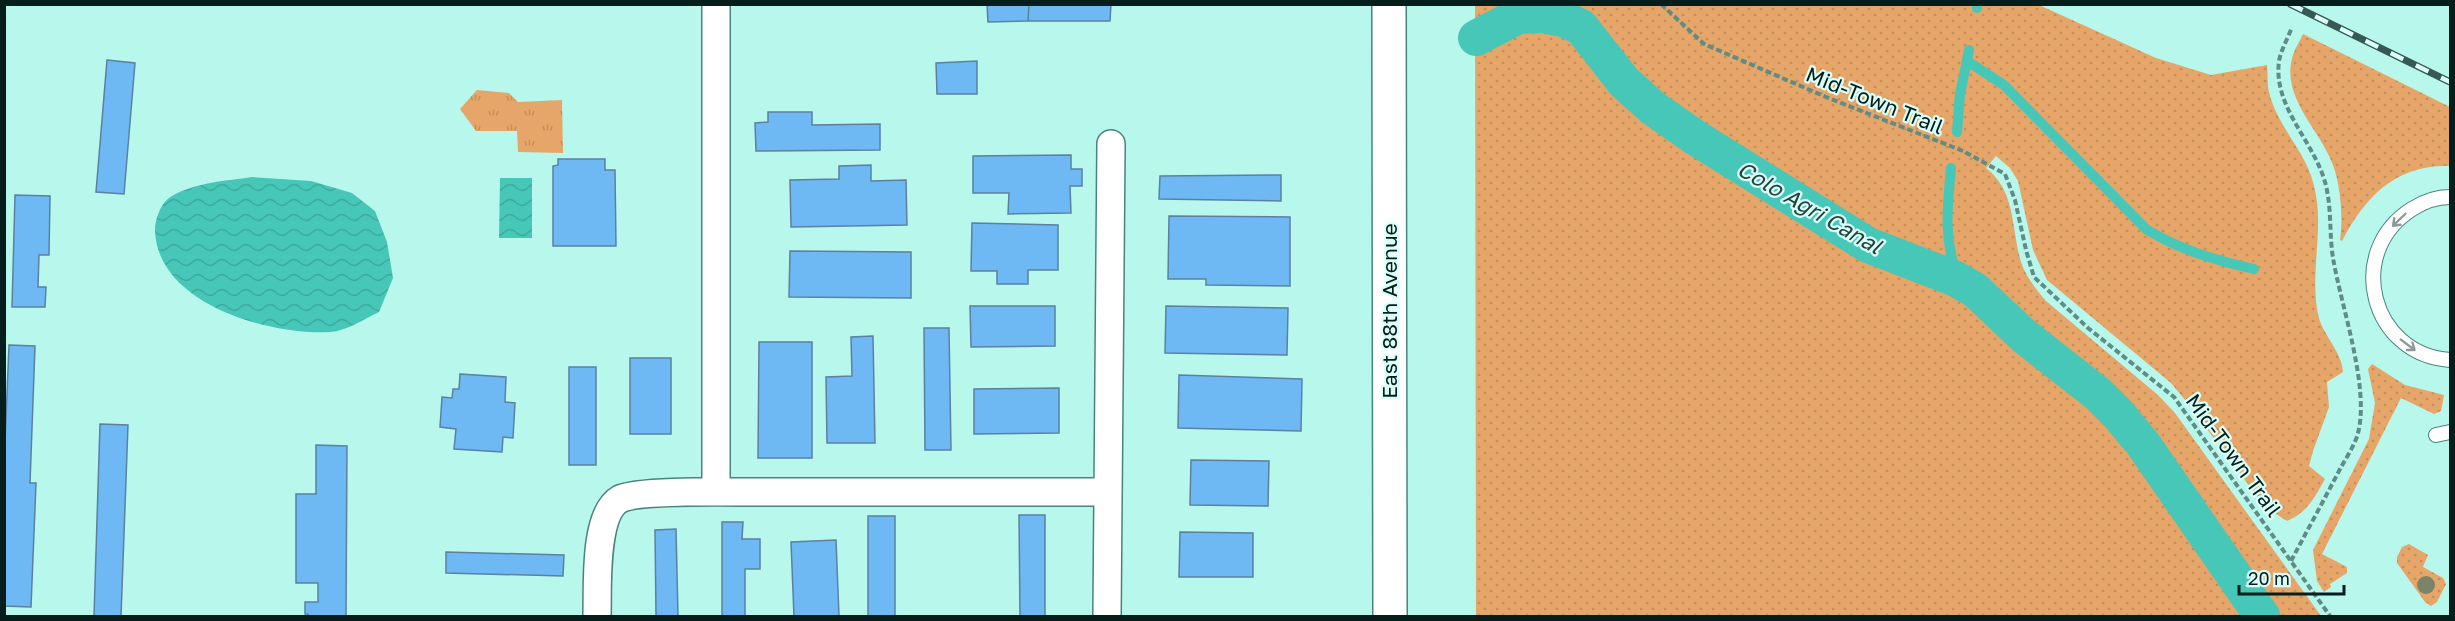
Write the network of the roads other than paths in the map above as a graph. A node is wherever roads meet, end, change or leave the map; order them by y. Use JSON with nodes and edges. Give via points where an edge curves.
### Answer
{"nodes":[{"id":1,"x":716,"y":4,"type":"edge"},
{"id":2,"x":1389,"y":4,"type":"edge"},
{"id":3,"x":1111,"y":144,"type":"dead end"},
{"id":4,"x":2451,"y":196,"type":"edge"},
{"id":5,"x":2451,"y":360,"type":"edge"},
{"id":6,"x":2451,"y":432,"type":"edge"},
{"id":7,"x":2436,"y":435,"type":"dead end"},
{"id":8,"x":717,"y":492,"type":"junction"},
{"id":9,"x":1107,"y":492,"type":"junction"},
{"id":10,"x":597,"y":616,"type":"edge"},
{"id":11,"x":1107,"y":616,"type":"edge"},
{"id":12,"x":1390,"y":616,"type":"edge"}],
"edges":[{"from":1,"to":8,"type":"street"},
{"from":2,"to":12,"type":"main road","name":"East 88th Avenue"},
{"from":3,"to":9,"type":"street"},
{"from":4,"to":5,"type":"lane","one_way":true,"via":[[2422,203],[2401,216],[2385,235],[2375,258],[2373,283],[2378,309],[2392,332],[2412,350]]},
{"from":6,"to":7,"type":"lane"},
{"from":8,"to":9,"type":"street"},
{"from":8,"to":10,"type":"street","via":[[633,495],[611,507],[602,529],[598,559]]},
{"from":9,"to":11,"type":"street"}]}
